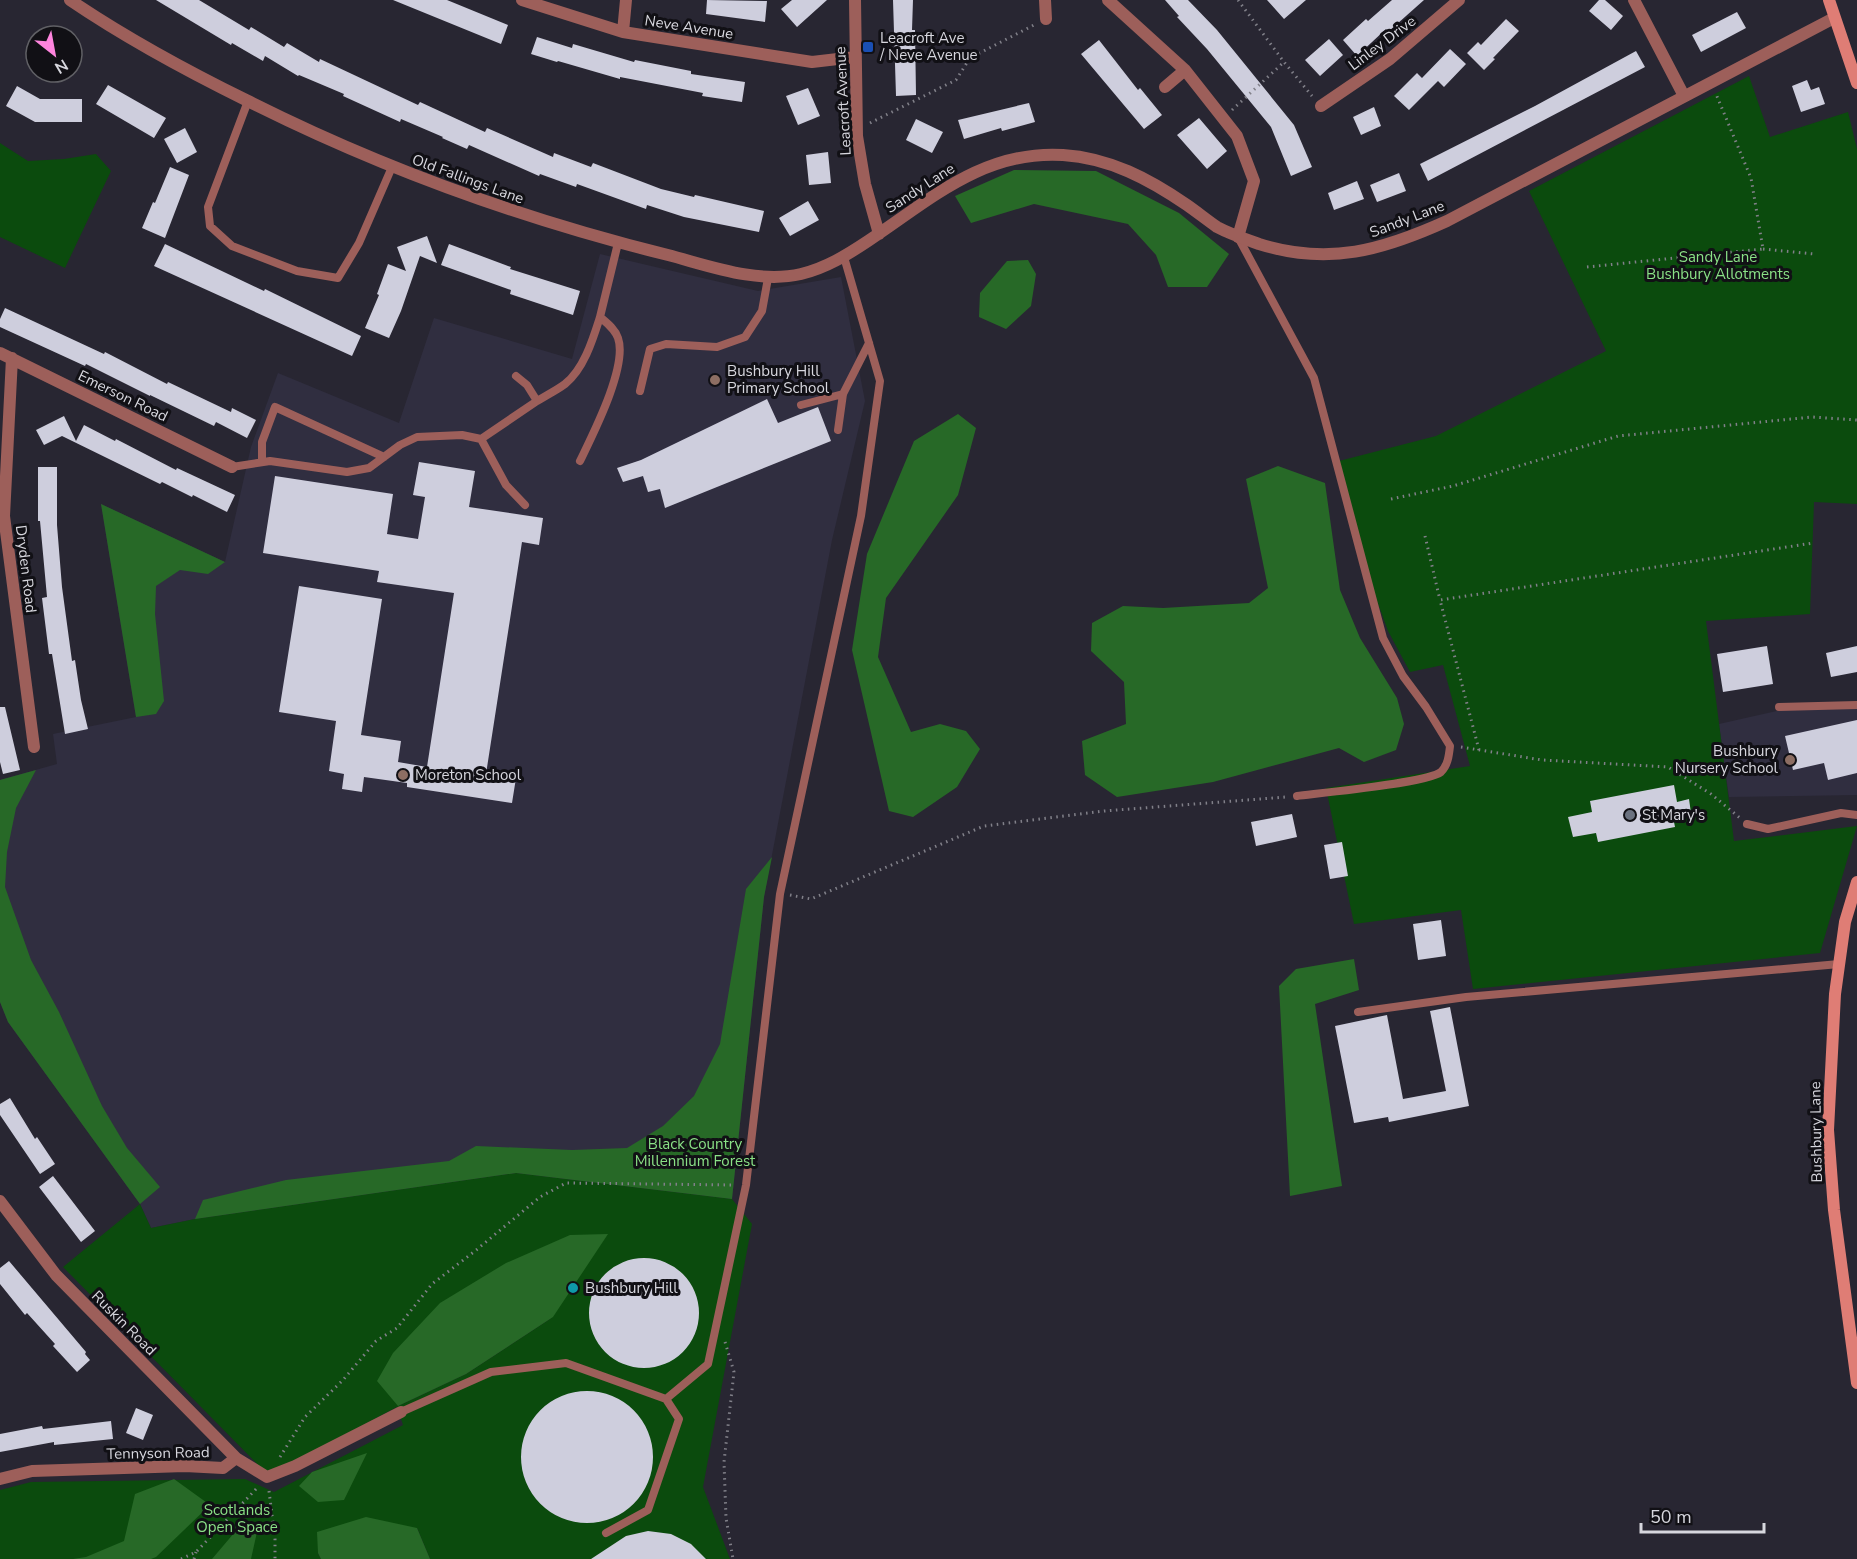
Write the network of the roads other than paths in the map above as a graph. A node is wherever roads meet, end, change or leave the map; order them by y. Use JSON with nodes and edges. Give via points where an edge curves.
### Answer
{"nodes":[{"id":1,"x":70,"y":0,"type":"edge"},
{"id":2,"x":522,"y":0,"type":"edge"},
{"id":3,"x":626,"y":0,"type":"edge"},
{"id":4,"x":855,"y":0,"type":"edge"},
{"id":5,"x":1045,"y":0,"type":"edge"},
{"id":6,"x":1108,"y":0,"type":"edge"},
{"id":7,"x":1459,"y":0,"type":"edge"},
{"id":8,"x":1634,"y":0,"type":"edge"},
{"id":9,"x":1829,"y":0,"type":"edge"},
{"id":10,"x":1834,"y":18,"type":"junction"},
{"id":11,"x":1046,"y":19,"type":"road end"},
{"id":12,"x":623,"y":32,"type":"junction"},
{"id":13,"x":855,"y":57,"type":"junction"},
{"id":14,"x":1185,"y":70,"type":"junction"},
{"id":15,"x":1857,"y":83,"type":"edge"},
{"id":16,"x":1165,"y":87,"type":"dead end"},
{"id":17,"x":1684,"y":96,"type":"junction"},
{"id":18,"x":248,"y":101,"type":"junction"},
{"id":19,"x":1321,"y":106,"type":"road end"},
{"id":20,"x":392,"y":167,"type":"junction"},
{"id":21,"x":879,"y":234,"type":"junction"},
{"id":22,"x":1238,"y":237,"type":"junction"},
{"id":23,"x":618,"y":243,"type":"junction"},
{"id":24,"x":844,"y":257,"type":"junction"},
{"id":25,"x":768,"y":278,"type":"junction"},
{"id":26,"x":600,"y":317,"type":"junction"},
{"id":27,"x":868,"y":343,"type":"junction"},
{"id":28,"x":0,"y":353,"type":"edge"},
{"id":29,"x":12,"y":358,"type":"junction"},
{"id":30,"x":516,"y":376,"type":"dead end"},
{"id":31,"x":640,"y":391,"type":"dead end"},
{"id":32,"x":843,"y":394,"type":"junction"},
{"id":33,"x":537,"y":401,"type":"junction"},
{"id":34,"x":801,"y":405,"type":"dead end"},
{"id":35,"x":838,"y":430,"type":"dead end"},
{"id":36,"x":481,"y":439,"type":"junction"},
{"id":37,"x":384,"y":457,"type":"junction"},
{"id":38,"x":580,"y":461,"type":"dead end"},
{"id":39,"x":262,"y":462,"type":"junction"},
{"id":40,"x":232,"y":467,"type":"joint"},
{"id":41,"x":525,"y":505,"type":"dead end"},
{"id":42,"x":1857,"y":705,"type":"edge"},
{"id":43,"x":1779,"y":707,"type":"dead end"},
{"id":44,"x":34,"y":747,"type":"dead end"},
{"id":45,"x":1297,"y":796,"type":"road end"},
{"id":46,"x":1857,"y":815,"type":"edge"},
{"id":47,"x":1748,"y":824,"type":"road end"},
{"id":48,"x":1857,"y":882,"type":"edge"},
{"id":49,"x":1839,"y":964,"type":"junction"},
{"id":50,"x":1358,"y":1012,"type":"dead end"},
{"id":51,"x":0,"y":1201,"type":"edge"},
{"id":52,"x":1857,"y":1383,"type":"edge"},
{"id":53,"x":666,"y":1399,"type":"junction"},
{"id":54,"x":401,"y":1413,"type":"joint"},
{"id":55,"x":236,"y":1458,"type":"junction"},
{"id":56,"x":0,"y":1479,"type":"edge"},
{"id":57,"x":606,"y":1533,"type":"dead end"}],
"edges":[{"from":1,"to":18,"type":"street","name":"Old Fallings Lane","via":[[136,42]]},
{"from":2,"to":12,"type":"street","name":"Neve Avenue"},
{"from":3,"to":12,"type":"street"},
{"from":4,"to":13,"type":"street","name":"Leacroft Avenue"},
{"from":5,"to":11,"type":"street"},
{"from":6,"to":14,"type":"street"},
{"from":7,"to":19,"type":"street","name":"Linley Drive","via":[[1390,59]]},
{"from":8,"to":17,"type":"street"},
{"from":9,"to":10,"type":"street"},
{"from":10,"to":15,"type":"street"},
{"from":10,"to":17,"type":"street","name":"Sandy Lane"},
{"from":12,"to":13,"type":"street","name":"Neve Avenue","via":[[812,62]]},
{"from":13,"to":21,"type":"street","name":"Leacroft Avenue","via":[[857,129],[865,184]]},
{"from":14,"to":16,"type":"street"},
{"from":14,"to":22,"type":"street","via":[[1237,136],[1254,182]]},
{"from":17,"to":22,"type":"street","name":"Sandy Lane","via":[[1447,221],[1386,246],[1317,255],[1280,251]]},
{"from":18,"to":20,"type":"street","name":"Old Fallings Lane"},
{"from":18,"to":20,"type":"lane","via":[[208,207],[210,226],[232,246],[297,271],[338,278],[359,243]]},
{"from":20,"to":23,"type":"street","name":"Old Fallings Lane","via":[[508,210]]},
{"from":21,"to":22,"type":"street","name":"Sandy Lane","via":[[939,191],[985,167],[1057,155],[1083,157],[1129,171]]},
{"from":21,"to":24,"type":"street","name":"Old Fallings Lane"},
{"from":22,"to":45,"type":"lane","via":[[1314,378],[1383,638],[1403,676],[1450,746],[1447,763],[1439,773],[1405,782]]},
{"from":23,"to":25,"type":"street","name":"Old Fallings Lane"},
{"from":23,"to":26,"type":"lane"},
{"from":24,"to":25,"type":"street","name":"Old Fallings Lane","via":[[804,274]]},
{"from":24,"to":27,"type":"lane"},
{"from":25,"to":31,"type":"lane","via":[[762,311],[746,337],[717,347],[666,344],[650,349]]},
{"from":26,"to":33,"type":"lane","via":[[576,371],[567,382]]},
{"from":26,"to":38,"type":"lane","via":[[615,332],[620,355],[605,408]]},
{"from":27,"to":32,"type":"lane"},
{"from":27,"to":53,"type":"lane","via":[[880,381],[861,516],[780,894],[746,1185],[708,1364]]},
{"from":28,"to":29,"type":"street","name":"Emerson Road"},
{"from":29,"to":40,"type":"street","name":"Emerson Road"},
{"from":29,"to":44,"type":"street","name":"Dryden Road","via":[[4,516]]},
{"from":30,"to":33,"type":"lane"},
{"from":32,"to":34,"type":"lane"},
{"from":32,"to":35,"type":"lane"},
{"from":33,"to":36,"type":"lane"},
{"from":36,"to":37,"type":"lane","via":[[462,435],[417,437]]},
{"from":36,"to":41,"type":"lane","via":[[506,485]]},
{"from":37,"to":39,"type":"lane","via":[[369,468],[348,472]]},
{"from":37,"to":39,"type":"lane","via":[[275,406],[262,442]]},
{"from":39,"to":40,"type":"lane"},
{"from":42,"to":43,"type":"lane"},
{"from":46,"to":47,"type":"lane","via":[[1841,813],[1768,829]]},
{"from":48,"to":49,"type":"street","name":"Bushbury Lane","via":[[1845,922]]},
{"from":49,"to":50,"type":"lane","via":[[1466,997]]},
{"from":49,"to":52,"type":"street","name":"Bushbury Lane","via":[[1828,1141]]},
{"from":51,"to":55,"type":"street","name":"Ruskin Road","via":[[56,1275]]},
{"from":53,"to":54,"type":"lane","via":[[566,1363],[491,1372]]},
{"from":53,"to":57,"type":"lane","via":[[679,1419],[648,1510]]},
{"from":54,"to":55,"type":"street","via":[[267,1477]]},
{"from":55,"to":56,"type":"street","name":"Tennyson Road","via":[[223,1468],[32,1471]]}]}
